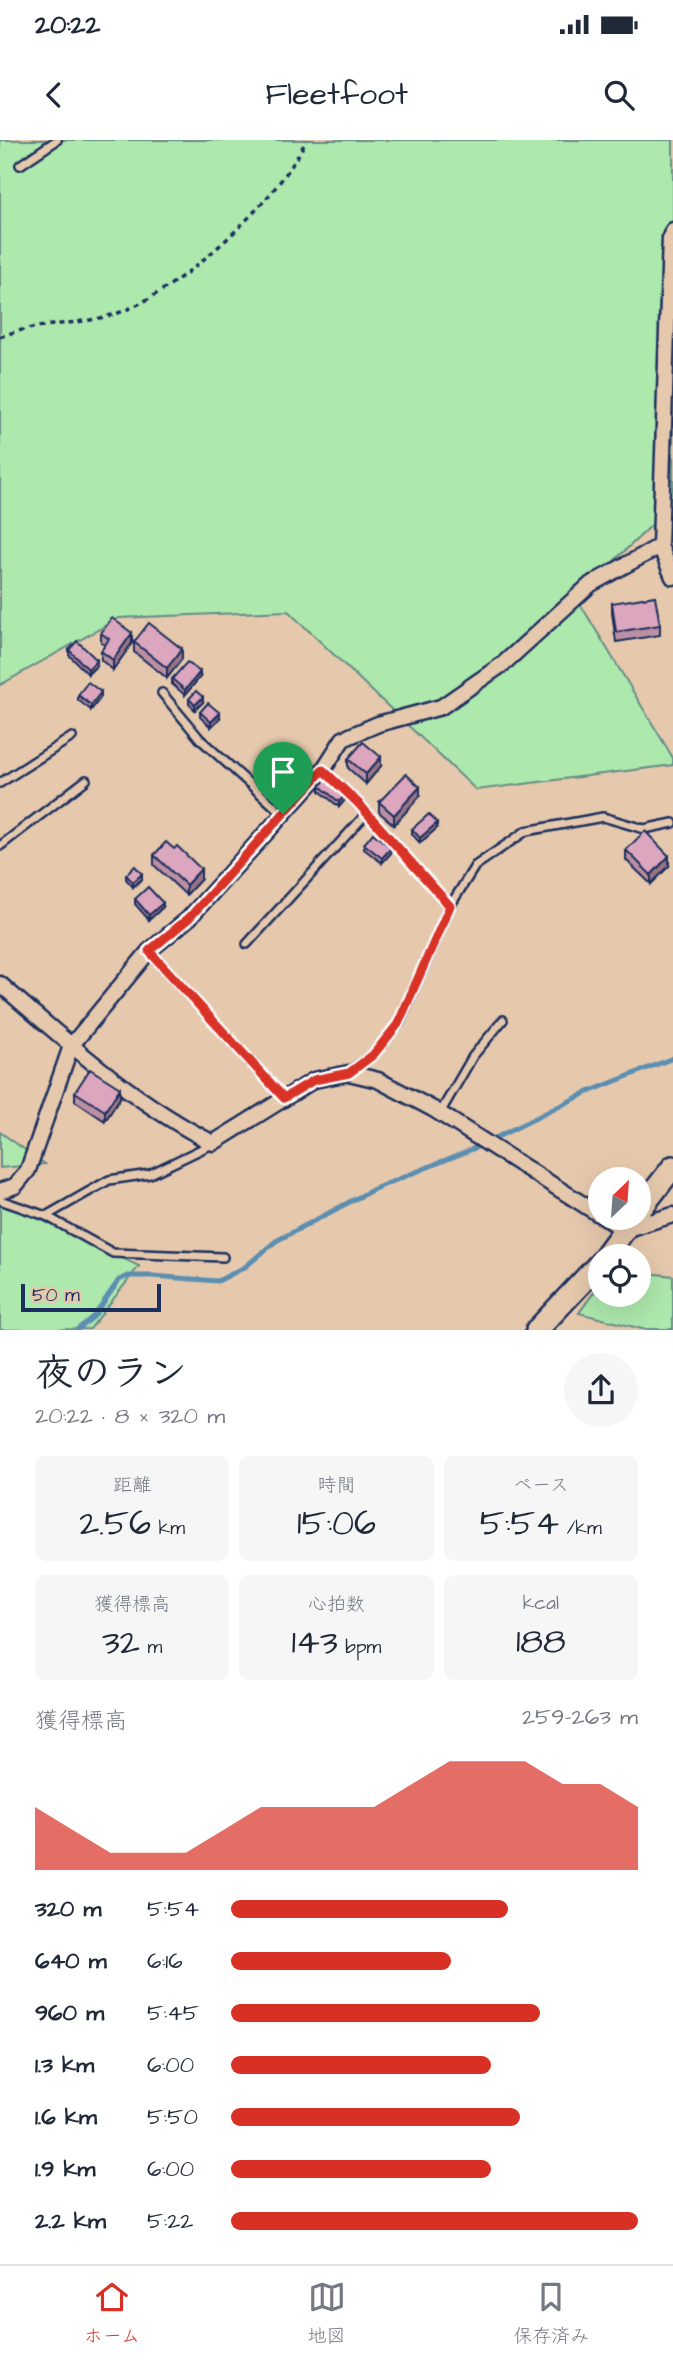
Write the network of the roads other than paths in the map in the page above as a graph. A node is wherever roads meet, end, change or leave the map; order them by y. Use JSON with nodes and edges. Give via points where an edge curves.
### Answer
{"nodes":[{"id":1,"x":57,"y":140,"type":"edge"},
{"id":2,"x":20,"y":165,"type":"dead end"},
{"id":3,"x":673,"y":230,"type":"edge"},
{"id":4,"x":660,"y":546,"type":"junction"},
{"id":5,"x":673,"y":577,"type":"edge"},
{"id":6,"x":162,"y":693,"type":"dead end"},
{"id":7,"x":72,"y":737,"type":"dead end"},
{"id":8,"x":323,"y":770,"type":"junction"},
{"id":9,"x":86,"y":780,"type":"dead end"},
{"id":10,"x":0,"y":783,"type":"edge"},
{"id":11,"x":367,"y":813,"type":"junction"},
{"id":12,"x":283,"y":814,"type":"junction"},
{"id":13,"x":673,"y":824,"type":"edge"},
{"id":14,"x":0,"y":846,"type":"edge"},
{"id":15,"x":450,"y":906,"type":"junction"},
{"id":16,"x":247,"y":944,"type":"dead end"},
{"id":17,"x":149,"y":951,"type":"junction"},
{"id":18,"x":0,"y":984,"type":"edge"},
{"id":19,"x":503,"y":1020,"type":"dead end"},
{"id":20,"x":71,"y":1046,"type":"junction"},
{"id":21,"x":349,"y":1073,"type":"junction"},
{"id":22,"x":284,"y":1098,"type":"junction"},
{"id":23,"x":440,"y":1113,"type":"junction"},
{"id":24,"x":213,"y":1143,"type":"junction"},
{"id":25,"x":673,"y":1167,"type":"edge"},
{"id":26,"x":0,"y":1191,"type":"edge"},
{"id":27,"x":651,"y":1195,"type":"edge"},
{"id":28,"x":0,"y":1200,"type":"edge"},
{"id":29,"x":588,"y":1206,"type":"edge"},
{"id":30,"x":673,"y":1215,"type":"edge"},
{"id":31,"x":46,"y":1216,"type":"junction"},
{"id":32,"x":651,"y":1220,"type":"edge"},
{"id":33,"x":223,"y":1257,"type":"dead end"},
{"id":34,"x":588,"y":1276,"type":"edge"},
{"id":35,"x":537,"y":1329,"type":"edge"}],
"edges":[{"from":1,"to":2,"type":"lane"},
{"from":3,"to":4,"type":"street"},
{"from":4,"to":5,"type":"street"},
{"from":4,"to":8,"type":"street","via":[[591,584],[503,664],[441,707],[343,739]]},
{"from":6,"to":12,"type":"lane","via":[[200,739]]},
{"from":7,"to":10,"type":"lane"},
{"from":8,"to":11,"type":"lane"},
{"from":8,"to":12,"type":"street"},
{"from":9,"to":14,"type":"lane"},
{"from":11,"to":15,"type":"lane"},
{"from":11,"to":16,"type":"lane"},
{"from":12,"to":17,"type":"street","via":[[189,918]]},
{"from":13,"to":15,"type":"lane","via":[[644,829],[603,817],[526,831],[475,866]]},
{"from":15,"to":21,"type":"lane","via":[[398,1024],[373,1055]]},
{"from":17,"to":20,"type":"street"},
{"from":17,"to":22,"type":"lane"},
{"from":18,"to":20,"type":"street"},
{"from":19,"to":23,"type":"lane","via":[[473,1056]]},
{"from":20,"to":24,"type":"street","via":[[176,1125]]},
{"from":20,"to":26,"type":"street","via":[[28,1170],[15,1186]]},
{"from":21,"to":22,"type":"street","via":[[314,1080]]},
{"from":21,"to":23,"type":"street","via":[[378,1080]]},
{"from":22,"to":24,"type":"street"},
{"from":23,"to":29,"type":"street"},
{"from":24,"to":31,"type":"lane","via":[[150,1174],[109,1180]]},
{"from":25,"to":27,"type":"street"},
{"from":28,"to":31,"type":"lane"},
{"from":30,"to":32,"type":"street"},
{"from":31,"to":33,"type":"lane","via":[[113,1253]]},
{"from":34,"to":35,"type":"street"}]}
